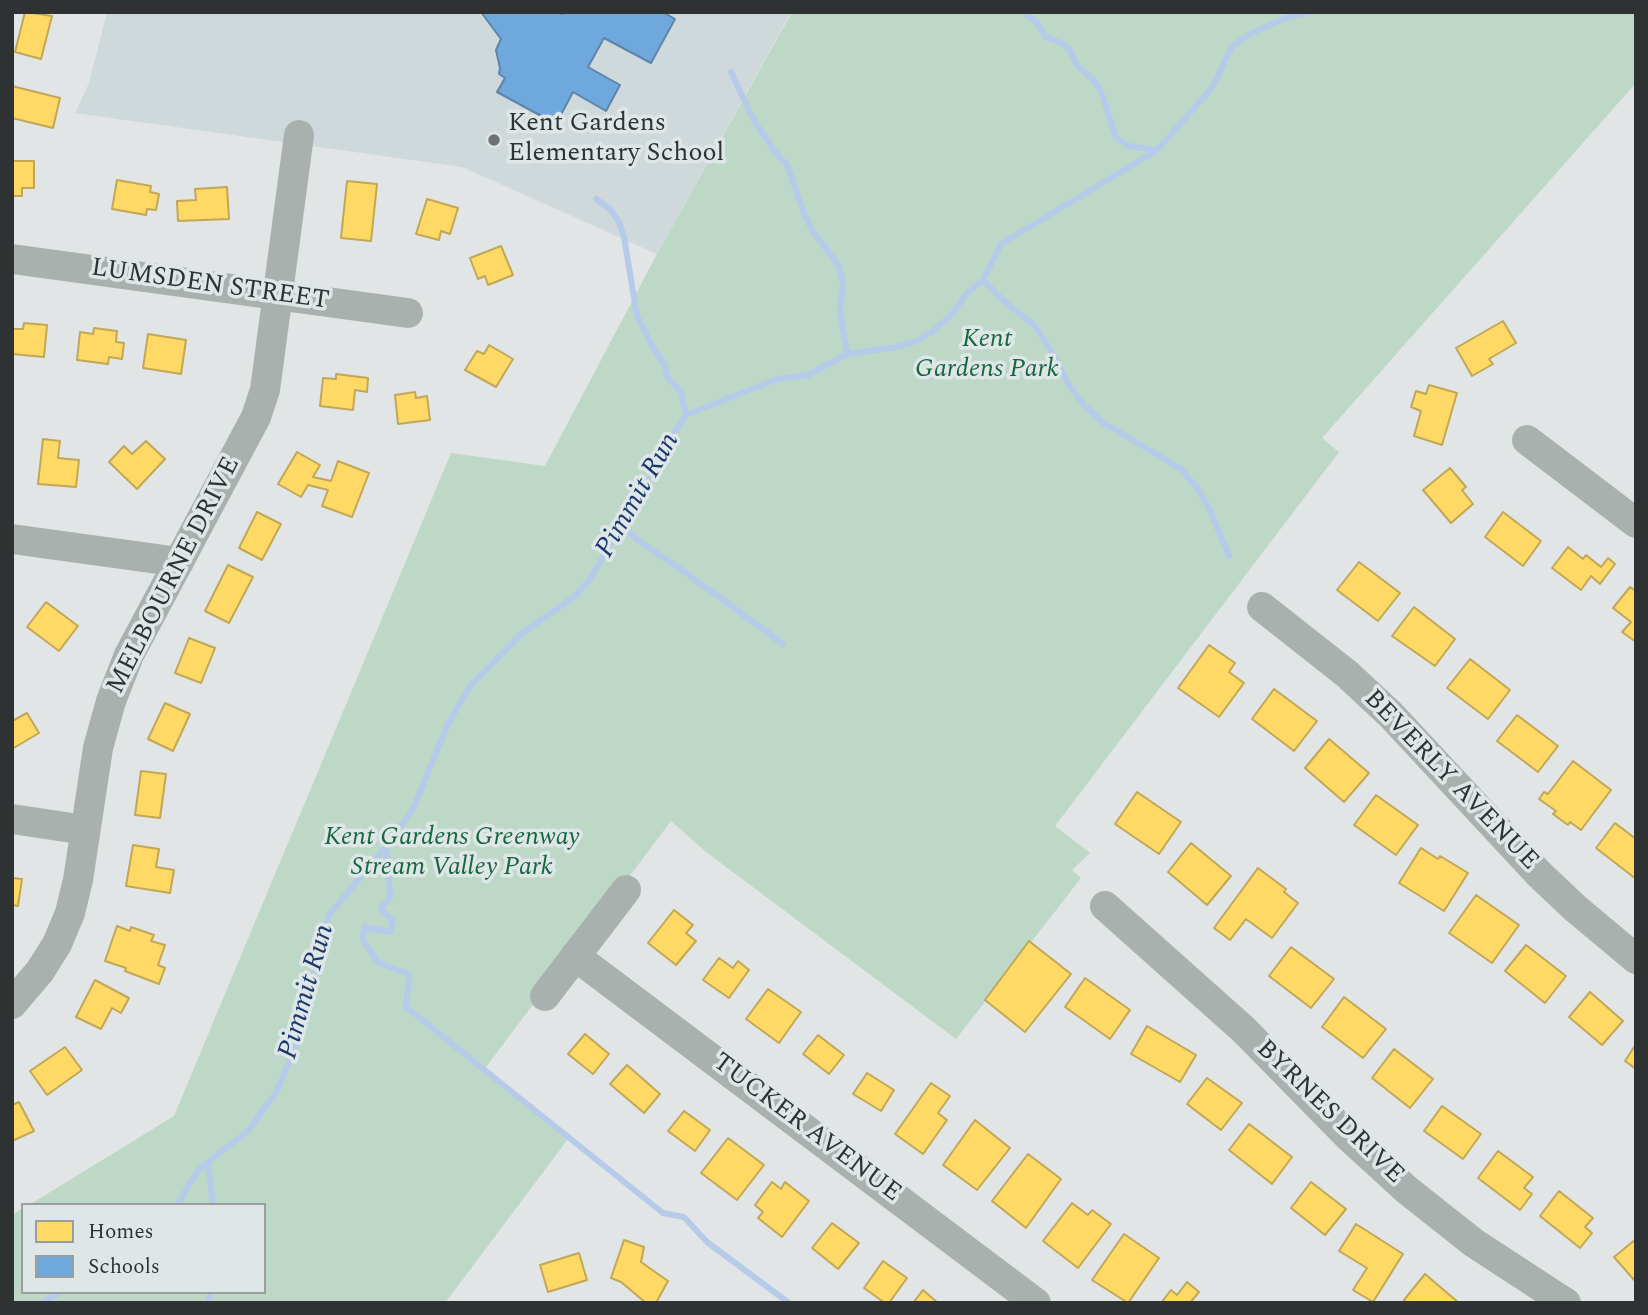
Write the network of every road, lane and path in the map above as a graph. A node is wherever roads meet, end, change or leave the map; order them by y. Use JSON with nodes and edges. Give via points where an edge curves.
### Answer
{"nodes":[{"id":1,"x":299,"y":135,"type":"dead end"},
{"id":2,"x":12,"y":259,"type":"edge"},
{"id":3,"x":278,"y":295,"type":"junction"},
{"id":4,"x":408,"y":313,"type":"dead end"},
{"id":5,"x":1527,"y":440,"type":"dead end"},
{"id":6,"x":1636,"y":523,"type":"edge"},
{"id":7,"x":12,"y":539,"type":"edge"},
{"id":8,"x":178,"y":562,"type":"junction"},
{"id":9,"x":1262,"y":607,"type":"dead end"},
{"id":10,"x":12,"y":819,"type":"edge"},
{"id":11,"x":85,"y":830,"type":"junction"},
{"id":12,"x":626,"y":890,"type":"dead end"},
{"id":13,"x":1105,"y":906,"type":"dead end"},
{"id":14,"x":575,"y":956,"type":"junction"},
{"id":15,"x":1636,"y":959,"type":"edge"},
{"id":16,"x":545,"y":996,"type":"dead end"},
{"id":17,"x":12,"y":1004,"type":"edge"},
{"id":18,"x":1036,"y":1303,"type":"edge"},
{"id":19,"x":1566,"y":1303,"type":"edge"}],
"edges":[{"from":1,"to":3,"type":"street","name":"MELBOURNE DRIVE"},
{"from":2,"to":3,"type":"street","name":"LUMSDEN STREET"},
{"from":3,"to":4,"type":"street","name":"LUMSDEN STREET"},
{"from":3,"to":8,"type":"street","name":"MELBOURNE DRIVE","via":[[265,390],[256,417]]},
{"from":5,"to":6,"type":"street"},
{"from":7,"to":8,"type":"street"},
{"from":8,"to":11,"type":"street","name":"MELBOURNE DRIVE","via":[[129,655],[111,701]]},
{"from":9,"to":15,"type":"street","name":"BEVERLY AVENUE","via":[[1391,715],[1539,874]]},
{"from":10,"to":11,"type":"street"},
{"from":11,"to":17,"type":"street","name":"MELBOURNE DRIVE","via":[[70,913],[40,971]]},
{"from":12,"to":14,"type":"street"},
{"from":13,"to":19,"type":"street","name":"BYRNES DRIVE","via":[[1244,1030],[1407,1190],[1495,1258]]},
{"from":14,"to":16,"type":"street"},
{"from":14,"to":18,"type":"street","name":"TUCKER AVENUE"}]}
